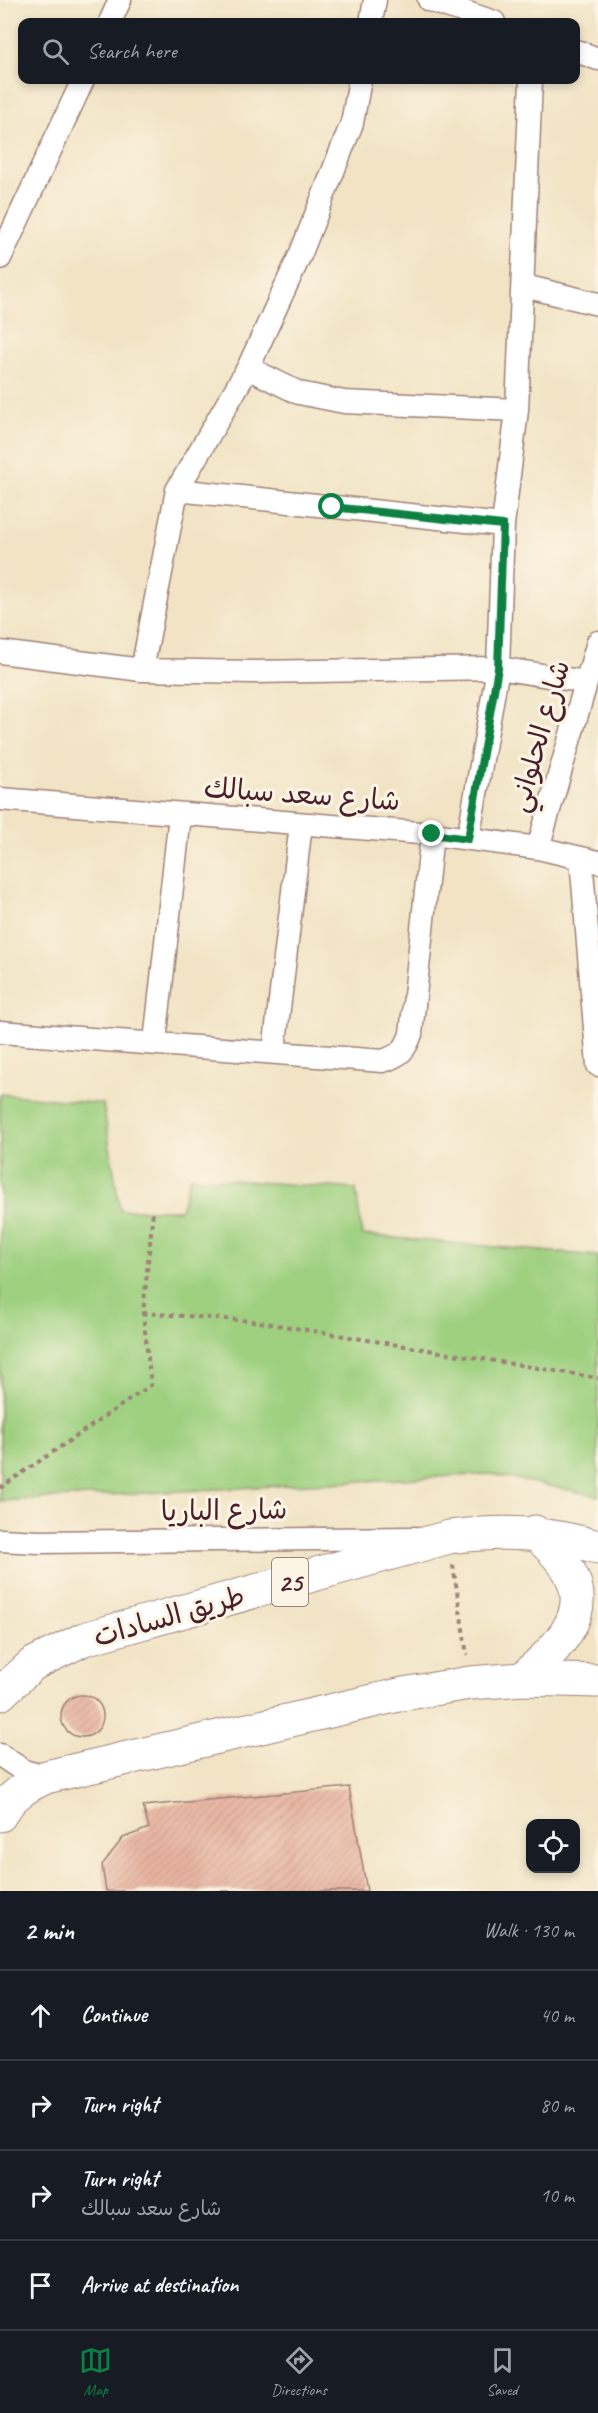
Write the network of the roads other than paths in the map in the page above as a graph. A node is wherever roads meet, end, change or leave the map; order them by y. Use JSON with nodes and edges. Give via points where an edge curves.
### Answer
{"nodes":[{"id":1,"x":120,"y":0,"type":"edge"},
{"id":2,"x":375,"y":0,"type":"edge"},
{"id":3,"x":429,"y":0,"type":"edge"},
{"id":4,"x":112,"y":18,"type":"edge"},
{"id":5,"x":372,"y":18,"type":"edge"},
{"id":6,"x":482,"y":18,"type":"edge"},
{"id":7,"x":580,"y":52,"type":"edge"},
{"id":8,"x":598,"y":59,"type":"edge"},
{"id":9,"x":81,"y":84,"type":"edge"},
{"id":10,"x":359,"y":84,"type":"edge"},
{"id":11,"x":531,"y":84,"type":"edge"},
{"id":12,"x":0,"y":258,"type":"edge"},
{"id":13,"x":524,"y":286,"type":"junction"},
{"id":14,"x":598,"y":304,"type":"edge"},
{"id":15,"x":248,"y":368,"type":"junction"},
{"id":16,"x":517,"y":410,"type":"junction"},
{"id":17,"x":177,"y":490,"type":"junction"},
{"id":18,"x":503,"y":525,"type":"junction"},
{"id":19,"x":598,"y":642,"type":"edge"},
{"id":20,"x":0,"y":651,"type":"edge"},
{"id":21,"x":498,"y":668,"type":"junction"},
{"id":22,"x":142,"y":669,"type":"junction"},
{"id":23,"x":586,"y":682,"type":"junction"},
{"id":24,"x":0,"y":799,"type":"edge"},
{"id":25,"x":180,"y":815,"type":"junction"},
{"id":26,"x":301,"y":824,"type":"junction"},
{"id":27,"x":432,"y":834,"type":"junction"},
{"id":28,"x":468,"y":839,"type":"junction"},
{"id":29,"x":538,"y":848,"type":"junction"},
{"id":30,"x":590,"y":860,"type":"edge"},
{"id":31,"x":0,"y":1032,"type":"edge"},
{"id":32,"x":155,"y":1042,"type":"junction"},
{"id":33,"x":274,"y":1051,"type":"junction"},
{"id":34,"x":598,"y":1065,"type":"edge"},
{"id":35,"x":535,"y":1532,"type":"junction"},
{"id":36,"x":449,"y":1537,"type":"junction"},
{"id":37,"x":0,"y":1540,"type":"edge"},
{"id":38,"x":598,"y":1547,"type":"edge"},
{"id":39,"x":522,"y":1679,"type":"junction"},
{"id":40,"x":598,"y":1681,"type":"edge"},
{"id":41,"x":0,"y":1694,"type":"edge"},
{"id":42,"x":0,"y":1755,"type":"edge"},
{"id":43,"x":46,"y":1777,"type":"junction"},
{"id":44,"x":0,"y":1815,"type":"edge"}],
"edges":[{"from":1,"to":4,"type":"street"},
{"from":2,"to":5,"type":"street"},
{"from":3,"to":6,"type":"street"},
{"from":7,"to":8,"type":"street"},
{"from":9,"to":12,"type":"street"},
{"from":10,"to":15,"type":"street","via":[[352,123],[310,231]]},
{"from":11,"to":13,"type":"street"},
{"from":13,"to":14,"type":"street"},
{"from":13,"to":16,"type":"street"},
{"from":15,"to":16,"type":"street","via":[[299,393],[344,402]]},
{"from":15,"to":17,"type":"street"},
{"from":16,"to":18,"type":"street"},
{"from":17,"to":18,"type":"street"},
{"from":17,"to":22,"type":"street"},
{"from":18,"to":21,"type":"street"},
{"from":19,"to":23,"type":"street","name":"شارع الحلواني"},
{"from":20,"to":22,"type":"street"},
{"from":21,"to":22,"type":"street","via":[[253,672]]},
{"from":21,"to":23,"type":"street"},
{"from":21,"to":28,"type":"street"},
{"from":23,"to":29,"type":"street","name":"شارع الحلواني"},
{"from":24,"to":25,"type":"street","name":"شارع سعد سبالك"},
{"from":25,"to":26,"type":"street","name":"شارع سعد سبالك"},
{"from":25,"to":32,"type":"street"},
{"from":26,"to":27,"type":"street","name":"شارع سعد سبالك"},
{"from":26,"to":33,"type":"street"},
{"from":27,"to":28,"type":"street","name":"شارع سعد سبالك"},
{"from":27,"to":33,"type":"street","via":[[411,1034],[405,1050],[383,1061]]},
{"from":28,"to":29,"type":"street","name":"شارع سعد سبالك"},
{"from":29,"to":30,"type":"street","name":"شارع سعد سبالك"},
{"from":30,"to":34,"type":"street"},
{"from":31,"to":32,"type":"street"},
{"from":32,"to":33,"type":"street"},
{"from":35,"to":36,"type":"main road","name":"طريق السادات","number":"25","via":[[492,1531]]},
{"from":35,"to":38,"type":"main road","name":"طريق السادات","number":"25"},
{"from":35,"to":39,"type":"main road","via":[[569,1570],[576,1590],[576,1611],[569,1631]]},
{"from":36,"to":37,"type":"street","name":"شارع الباريا"},
{"from":36,"to":41,"type":"main road","name":"طريق السادات","number":"25","via":[[84,1639],[33,1664]]},
{"from":39,"to":40,"type":"main road"},
{"from":39,"to":43,"type":"main road","via":[[403,1694]]},
{"from":42,"to":43,"type":"street","via":[[24,1771]]},
{"from":43,"to":44,"type":"main road","via":[[24,1787],[6,1803]]}]}
